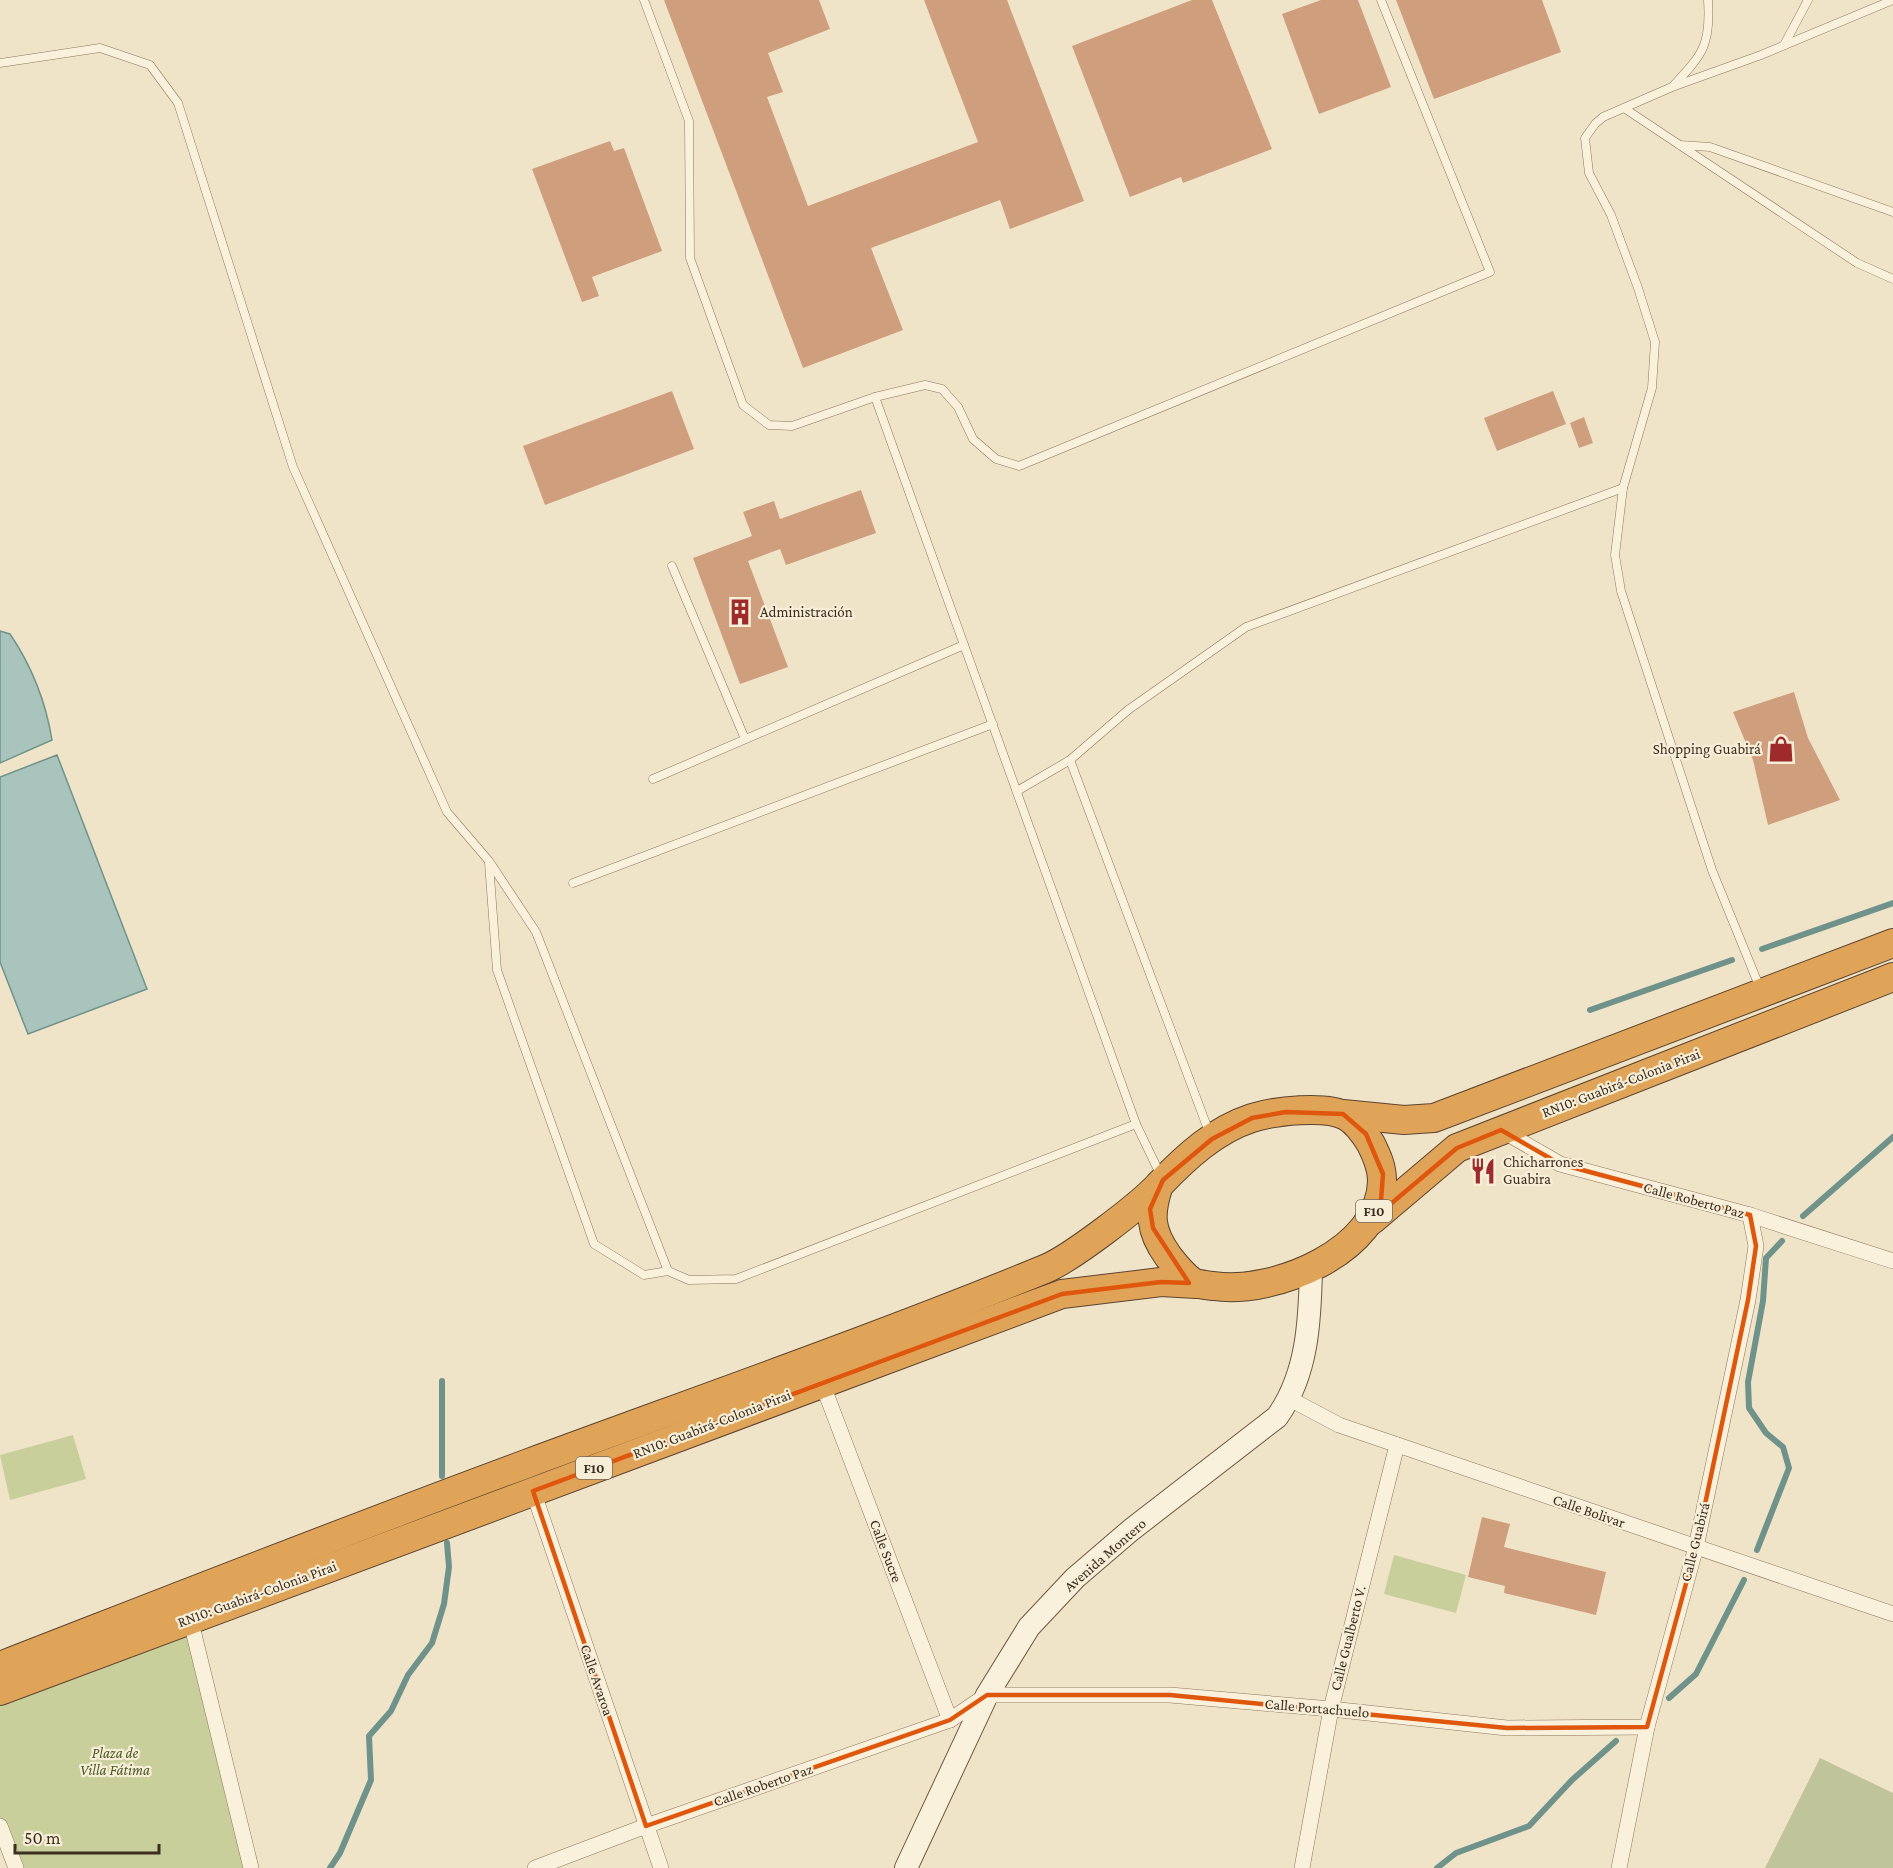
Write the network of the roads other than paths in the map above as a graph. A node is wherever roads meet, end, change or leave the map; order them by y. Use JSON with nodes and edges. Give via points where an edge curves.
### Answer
{"nodes":[{"id":1,"x":644,"y":0,"type":"edge"},
{"id":2,"x":1381,"y":0,"type":"edge"},
{"id":3,"x":1708,"y":0,"type":"edge"},
{"id":4,"x":1809,"y":0,"type":"edge"},
{"id":5,"x":1893,"y":0,"type":"edge"},
{"id":6,"x":1784,"y":45,"type":"junction"},
{"id":7,"x":0,"y":63,"type":"edge"},
{"id":8,"x":1672,"y":87,"type":"junction"},
{"id":9,"x":1624,"y":108,"type":"junction"},
{"id":10,"x":1679,"y":144,"type":"junction"},
{"id":11,"x":1893,"y":212,"type":"edge"},
{"id":12,"x":1893,"y":279,"type":"edge"},
{"id":13,"x":875,"y":397,"type":"junction"},
{"id":14,"x":1623,"y":488,"type":"junction"},
{"id":15,"x":672,"y":566,"type":"dead end"},
{"id":16,"x":964,"y":645,"type":"junction"},
{"id":17,"x":993,"y":724,"type":"junction"},
{"id":18,"x":745,"y":739,"type":"junction"},
{"id":19,"x":1070,"y":760,"type":"junction"},
{"id":20,"x":653,"y":779,"type":"dead end"},
{"id":21,"x":1017,"y":791,"type":"junction"},
{"id":22,"x":489,"y":861,"type":"junction"},
{"id":23,"x":573,"y":883,"type":"dead end"},
{"id":24,"x":1893,"y":943,"type":"edge"},
{"id":25,"x":1893,"y":977,"type":"edge"},
{"id":26,"x":1761,"y":992,"type":"junction"},
{"id":27,"x":1343,"y":1114,"type":"junction"},
{"id":28,"x":1136,"y":1124,"type":"junction"},
{"id":29,"x":1501,"y":1130,"type":"junction"},
{"id":30,"x":1212,"y":1138,"type":"junction"},
{"id":31,"x":1161,"y":1183,"type":"junction"},
{"id":32,"x":1750,"y":1215,"type":"junction"},
{"id":33,"x":1368,"y":1223,"type":"junction"},
{"id":34,"x":1893,"y":1261,"type":"edge"},
{"id":35,"x":1311,"y":1268,"type":"junction"},
{"id":36,"x":668,"y":1271,"type":"junction"},
{"id":37,"x":1196,"y":1284,"type":"junction"},
{"id":38,"x":822,"y":1383,"type":"junction"},
{"id":39,"x":1290,"y":1399,"type":"junction"},
{"id":40,"x":1397,"y":1445,"type":"junction"},
{"id":41,"x":533,"y":1491,"type":"junction"},
{"id":42,"x":1696,"y":1546,"type":"junction"},
{"id":43,"x":1893,"y":1614,"type":"edge"},
{"id":44,"x":190,"y":1618,"type":"junction"},
{"id":45,"x":0,"y":1666,"type":"edge"},
{"id":46,"x":0,"y":1691,"type":"edge"},
{"id":47,"x":987,"y":1695,"type":"junction"},
{"id":48,"x":1331,"y":1709,"type":"junction"},
{"id":49,"x":950,"y":1720,"type":"junction"},
{"id":50,"x":1647,"y":1727,"type":"junction"},
{"id":51,"x":0,"y":1826,"type":"edge"},
{"id":52,"x":646,"y":1826,"type":"junction"},
{"id":53,"x":16,"y":1868,"type":"edge"},
{"id":54,"x":251,"y":1868,"type":"edge"},
{"id":55,"x":535,"y":1868,"type":"edge"},
{"id":56,"x":661,"y":1868,"type":"edge"},
{"id":57,"x":906,"y":1868,"type":"edge"},
{"id":58,"x":1302,"y":1868,"type":"edge"},
{"id":59,"x":1619,"y":1868,"type":"edge"}],
"edges":[{"from":1,"to":13,"type":"lane","via":[[689,121],[690,258],[743,405],[769,424],[792,426]]},
{"from":2,"to":13,"type":"lane","via":[[1490,272],[1019,466],[996,459],[973,439],[958,407],[942,389],[926,385]]},
{"from":3,"to":8,"type":"lane","via":[[1710,27],[1702,55]]},
{"from":4,"to":6,"type":"lane"},
{"from":5,"to":6,"type":"lane"},
{"from":6,"to":8,"type":"lane"},
{"from":7,"to":22,"type":"lane","via":[[100,48],[150,65],[178,103],[293,466],[447,812]]},
{"from":8,"to":9,"type":"lane"},
{"from":9,"to":10,"type":"lane"},
{"from":9,"to":14,"type":"lane","via":[[1594,124],[1585,138],[1589,172],[1611,215],[1655,342],[1652,388]]},
{"from":10,"to":11,"type":"lane","via":[[1710,147]]},
{"from":10,"to":12,"type":"lane","via":[[1857,263]]},
{"from":13,"to":16,"type":"lane"},
{"from":14,"to":19,"type":"lane","via":[[1246,627],[1128,710]]},
{"from":14,"to":26,"type":"lane","via":[[1615,555],[1621,591],[1712,870]]},
{"from":15,"to":18,"type":"lane"},
{"from":16,"to":17,"type":"lane"},
{"from":16,"to":18,"type":"lane"},
{"from":17,"to":21,"type":"lane"},
{"from":17,"to":23,"type":"lane"},
{"from":18,"to":20,"type":"lane"},
{"from":19,"to":21,"type":"lane"},
{"from":19,"to":30,"type":"lane"},
{"from":21,"to":28,"type":"lane"},
{"from":22,"to":36,"type":"lane","via":[[536,932]]},
{"from":22,"to":36,"type":"lane","via":[[497,970],[594,1244],[644,1275]]},
{"from":24,"to":26,"type":"highway","number":"F10"},
{"from":25,"to":29,"type":"highway","name":"RN10: Guabirá-Colonia Pirai","number":"F10"},
{"from":26,"to":27,"type":"highway","number":"F10","via":[[1434,1118],[1404,1120]]},
{"from":27,"to":30,"type":"highway","number":"F10","via":[[1317,1111],[1252,1118]]},
{"from":27,"to":33,"type":"highway","number":"F10","via":[[1366,1134],[1383,1174],[1381,1196]]},
{"from":28,"to":31,"type":"lane"},
{"from":28,"to":36,"type":"lane","via":[[736,1279],[689,1280]]},
{"from":29,"to":32,"type":"street","name":"Calle Roberto Paz","via":[[1560,1164]]},
{"from":29,"to":33,"type":"highway","name":"RN10: Guabirá-Colonia Pirai","number":"F10","via":[[1457,1148]]},
{"from":30,"to":31,"type":"highway","number":"F10"},
{"from":31,"to":37,"type":"highway","number":"F10","via":[[1150,1209],[1154,1228],[1163,1250]]},
{"from":31,"to":45,"type":"highway","name":"RN10: Guabirá-Colonia Pirai","number":"F10","via":[[1053,1266]]},
{"from":32,"to":34,"type":"street","name":"Calle Roberto Paz"},
{"from":32,"to":42,"type":"street","name":"Calle Guabirá","via":[[1756,1246],[1751,1280]]},
{"from":33,"to":35,"type":"highway","number":"F10","via":[[1334,1254]]},
{"from":35,"to":37,"type":"highway","number":"F10","via":[[1257,1287],[1234,1289]]},
{"from":35,"to":39,"type":"street","name":"Avenida Montero","via":[[1309,1331]]},
{"from":37,"to":38,"type":"highway","name":"RN10: Guabirá-Colonia Pirai","number":"F10","via":[[1161,1282],[1062,1294]]},
{"from":38,"to":41,"type":"highway","name":"RN10: Guabirá-Colonia Pirai","number":"F10"},
{"from":38,"to":49,"type":"street","name":"Calle Sucre"},
{"from":39,"to":40,"type":"street","name":"Calle Bolivar","via":[[1339,1425]]},
{"from":39,"to":47,"type":"street","name":"Avenida Montero","via":[[1277,1416],[1075,1578],[1029,1627]]},
{"from":40,"to":42,"type":"street","name":"Calle Bolivar"},
{"from":40,"to":48,"type":"street","name":"Calle Gualberto V."},
{"from":41,"to":44,"type":"highway","name":"RN10: Guabirá-Colonia Pirai","number":"F10"},
{"from":41,"to":52,"type":"street","name":"Calle Avaroa"},
{"from":42,"to":43,"type":"street","name":"Calle Bolivar"},
{"from":42,"to":50,"type":"street","name":"Calle Guabirá"},
{"from":44,"to":46,"type":"highway","name":"RN10: Guabirá-Colonia Pirai","number":"F10"},
{"from":44,"to":54,"type":"street"},
{"from":47,"to":48,"type":"street","name":"Calle Portachuelo","via":[[1170,1695]]},
{"from":47,"to":49,"type":"street","name":"Calle Roberto Paz"},
{"from":47,"to":57,"type":"street","name":"Avenida Montero"},
{"from":48,"to":50,"type":"street","name":"Calle Portachuelo","via":[[1507,1728]]},
{"from":48,"to":58,"type":"street","name":"Calle Gualberto V."},
{"from":49,"to":52,"type":"street","name":"Calle Roberto Paz"},
{"from":50,"to":59,"type":"street","name":"Calle Guabirá"},
{"from":51,"to":53,"type":"street"},
{"from":52,"to":55,"type":"street","name":"Calle Roberto Paz"},
{"from":52,"to":56,"type":"street","name":"Calle Avaroa"}]}
